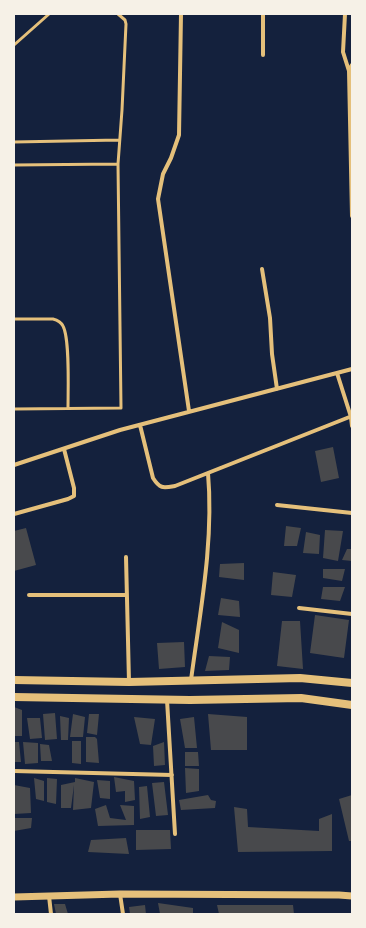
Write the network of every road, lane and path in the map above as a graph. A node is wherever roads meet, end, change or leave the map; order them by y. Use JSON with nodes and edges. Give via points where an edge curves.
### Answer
{"nodes":[{"id":1,"x":49,"y":14,"type":"edge"},
{"id":2,"x":118,"y":14,"type":"edge"},
{"id":3,"x":182,"y":14,"type":"edge"},
{"id":4,"x":263,"y":14,"type":"edge"},
{"id":5,"x":344,"y":14,"type":"edge"},
{"id":6,"x":14,"y":45,"type":"edge"},
{"id":7,"x":263,"y":55,"type":"dead end"},
{"id":8,"x":352,"y":65,"type":"edge"},
{"id":9,"x":349,"y":71,"type":"junction"},
{"id":10,"x":119,"y":140,"type":"junction"},
{"id":11,"x":351,"y":140,"type":"edge"},
{"id":12,"x":14,"y":142,"type":"edge"},
{"id":13,"x":118,"y":164,"type":"junction"},
{"id":14,"x":14,"y":165,"type":"edge"},
{"id":15,"x":352,"y":216,"type":"edge"},
{"id":16,"x":262,"y":269,"type":"dead end"},
{"id":17,"x":14,"y":319,"type":"edge"},
{"id":18,"x":352,"y":369,"type":"edge"},
{"id":19,"x":337,"y":373,"type":"junction"},
{"id":20,"x":277,"y":389,"type":"junction"},
{"id":21,"x":68,"y":408,"type":"junction"},
{"id":22,"x":14,"y":409,"type":"edge"},
{"id":23,"x":189,"y":412,"type":"junction"},
{"id":24,"x":351,"y":417,"type":"edge"},
{"id":25,"x":140,"y":425,"type":"junction"},
{"id":26,"x":352,"y":426,"type":"edge"},
{"id":27,"x":64,"y":449,"type":"junction"},
{"id":28,"x":14,"y":465,"type":"edge"},
{"id":29,"x":208,"y":473,"type":"junction"},
{"id":30,"x":276,"y":505,"type":"dead end"},
{"id":31,"x":352,"y":513,"type":"edge"},
{"id":32,"x":14,"y":514,"type":"edge"},
{"id":33,"x":126,"y":557,"type":"dead end"},
{"id":34,"x":29,"y":595,"type":"dead end"},
{"id":35,"x":127,"y":595,"type":"junction"},
{"id":36,"x":299,"y":608,"type":"dead end"},
{"id":37,"x":352,"y":614,"type":"edge"},
{"id":38,"x":14,"y":680,"type":"edge"},
{"id":39,"x":191,"y":680,"type":"junction"},
{"id":40,"x":129,"y":682,"type":"junction"},
{"id":41,"x":352,"y":683,"type":"edge"},
{"id":42,"x":14,"y":697,"type":"edge"},
{"id":43,"x":167,"y":699,"type":"junction"},
{"id":44,"x":352,"y":705,"type":"edge"},
{"id":45,"x":14,"y":771,"type":"edge"},
{"id":46,"x":172,"y":774,"type":"junction"},
{"id":47,"x":175,"y":834,"type":"dead end"},
{"id":48,"x":120,"y":894,"type":"junction"},
{"id":49,"x":49,"y":896,"type":"junction"},
{"id":50,"x":352,"y":896,"type":"edge"},
{"id":51,"x":14,"y":897,"type":"edge"},
{"id":52,"x":50,"y":914,"type":"edge"},
{"id":53,"x":123,"y":914,"type":"edge"}],
"edges":[{"from":1,"to":6,"type":"lane"},
{"from":2,"to":10,"type":"lane","via":[[126,24]]},
{"from":3,"to":23,"type":"street","via":[[179,134],[163,174],[158,199]]},
{"from":4,"to":7,"type":"street"},
{"from":5,"to":9,"type":"street","via":[[343,52]]},
{"from":8,"to":9,"type":"street"},
{"from":9,"to":11,"type":"street"},
{"from":10,"to":12,"type":"lane"},
{"from":10,"to":13,"type":"lane"},
{"from":11,"to":15,"type":"street"},
{"from":13,"to":14,"type":"lane"},
{"from":13,"to":21,"type":"lane","via":[[121,408]]},
{"from":16,"to":20,"type":"street"},
{"from":17,"to":21,"type":"lane","via":[[53,319],[62,325],[66,345]]},
{"from":18,"to":19,"type":"street"},
{"from":19,"to":20,"type":"street"},
{"from":19,"to":24,"type":"street"},
{"from":20,"to":23,"type":"street"},
{"from":21,"to":22,"type":"lane"},
{"from":23,"to":25,"type":"street"},
{"from":24,"to":26,"type":"street"},
{"from":24,"to":29,"type":"street"},
{"from":25,"to":27,"type":"street"},
{"from":25,"to":29,"type":"street","via":[[151,473],[157,484],[162,487],[175,486]]},
{"from":27,"to":28,"type":"street"},
{"from":27,"to":32,"type":"street","via":[[74,496]]},
{"from":29,"to":39,"type":"street","via":[[209,539]]},
{"from":30,"to":31,"type":"street"},
{"from":33,"to":35,"type":"street"},
{"from":34,"to":35,"type":"street"},
{"from":35,"to":40,"type":"street"},
{"from":36,"to":37,"type":"street"},
{"from":38,"to":40,"type":"main road"},
{"from":39,"to":40,"type":"main road"},
{"from":39,"to":41,"type":"main road","via":[[300,678]]},
{"from":42,"to":43,"type":"main road"},
{"from":43,"to":44,"type":"main road","via":[[301,698]]},
{"from":43,"to":46,"type":"street"},
{"from":45,"to":46,"type":"street"},
{"from":46,"to":47,"type":"street"},
{"from":48,"to":49,"type":"street"},
{"from":48,"to":50,"type":"street"},
{"from":48,"to":53,"type":"street"},
{"from":49,"to":51,"type":"street"},
{"from":49,"to":52,"type":"street"}]}
